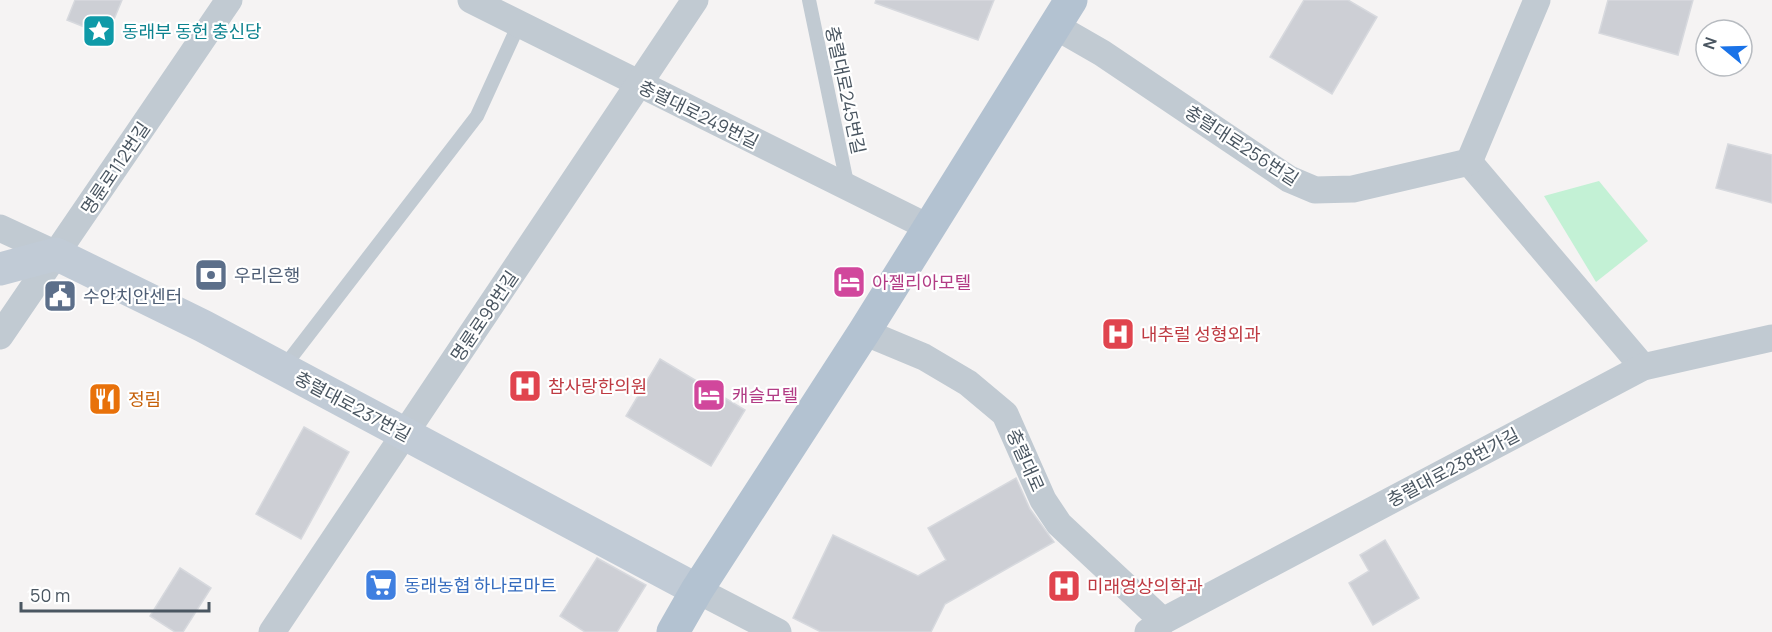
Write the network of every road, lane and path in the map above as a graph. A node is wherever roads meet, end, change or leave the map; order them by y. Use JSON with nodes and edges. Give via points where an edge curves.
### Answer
{"nodes":[{"id":1,"x":229,"y":0,"type":"edge"},
{"id":2,"x":471,"y":0,"type":"edge"},
{"id":3,"x":695,"y":0,"type":"edge"},
{"id":4,"x":809,"y":0,"type":"edge"},
{"id":5,"x":1537,"y":0,"type":"edge"},
{"id":6,"x":1060,"y":9,"type":"edge"},
{"id":7,"x":519,"y":24,"type":"junction"},
{"id":8,"x":639,"y":84,"type":"junction"},
{"id":9,"x":1469,"y":162,"type":"junction"},
{"id":10,"x":848,"y":188,"type":"junction"},
{"id":11,"x":928,"y":227,"type":"junction"},
{"id":12,"x":0,"y":228,"type":"edge"},
{"id":13,"x":56,"y":254,"type":"junction"},
{"id":14,"x":0,"y":269,"type":"edge"},
{"id":15,"x":864,"y":332,"type":"junction"},
{"id":16,"x":0,"y":336,"type":"edge"},
{"id":17,"x":1772,"y":338,"type":"edge"},
{"id":18,"x":1642,"y":367,"type":"junction"},
{"id":19,"x":283,"y":368,"type":"junction"},
{"id":20,"x":405,"y":434,"type":"junction"},
{"id":21,"x":697,"y":590,"type":"junction"},
{"id":22,"x":1156,"y":626,"type":"edge"},
{"id":23,"x":272,"y":632,"type":"edge"},
{"id":24,"x":673,"y":632,"type":"edge"},
{"id":25,"x":778,"y":632,"type":"edge"}],
"edges":[{"from":1,"to":13,"type":"street","name":"명륜로112번길"},
{"from":2,"to":7,"type":"street","name":"충렬대로249번길"},
{"from":3,"to":8,"type":"street","name":"명륜로98번길"},
{"from":4,"to":10,"type":"lane","name":"충렬대로245번길"},
{"from":5,"to":9,"type":"street"},
{"from":6,"to":9,"type":"street","name":"충렬대로256번길","via":[[1101,53],[1289,178],[1315,190],[1353,189]]},
{"from":6,"to":11,"type":"main road"},
{"from":7,"to":8,"type":"street","name":"충렬대로249번길"},
{"from":7,"to":19,"type":"lane","via":[[477,116]]},
{"from":8,"to":10,"type":"street","name":"충렬대로249번길"},
{"from":8,"to":20,"type":"street","name":"명륜로98번길"},
{"from":9,"to":18,"type":"street"},
{"from":10,"to":11,"type":"street","name":"충렬대로249번길"},
{"from":11,"to":15,"type":"main road"},
{"from":12,"to":13,"type":"street"},
{"from":13,"to":14,"type":"street"},
{"from":13,"to":16,"type":"street","name":"명륜로112번길"},
{"from":13,"to":19,"type":"street","name":"충렬대로237번길"},
{"from":15,"to":21,"type":"main road"},
{"from":15,"to":22,"type":"street","name":"충렬대로","via":[[942,367],[1005,414],[1043,500],[1059,524]]},
{"from":17,"to":18,"type":"street","name":"충렬대로238번가길"},
{"from":18,"to":22,"type":"street","name":"충렬대로238번가길"},
{"from":19,"to":20,"type":"street","name":"충렬대로237번길"},
{"from":20,"to":21,"type":"street","name":"충렬대로237번길"},
{"from":20,"to":23,"type":"street","name":"명륜로98번길"},
{"from":21,"to":24,"type":"main road"},
{"from":21,"to":25,"type":"street"}]}
